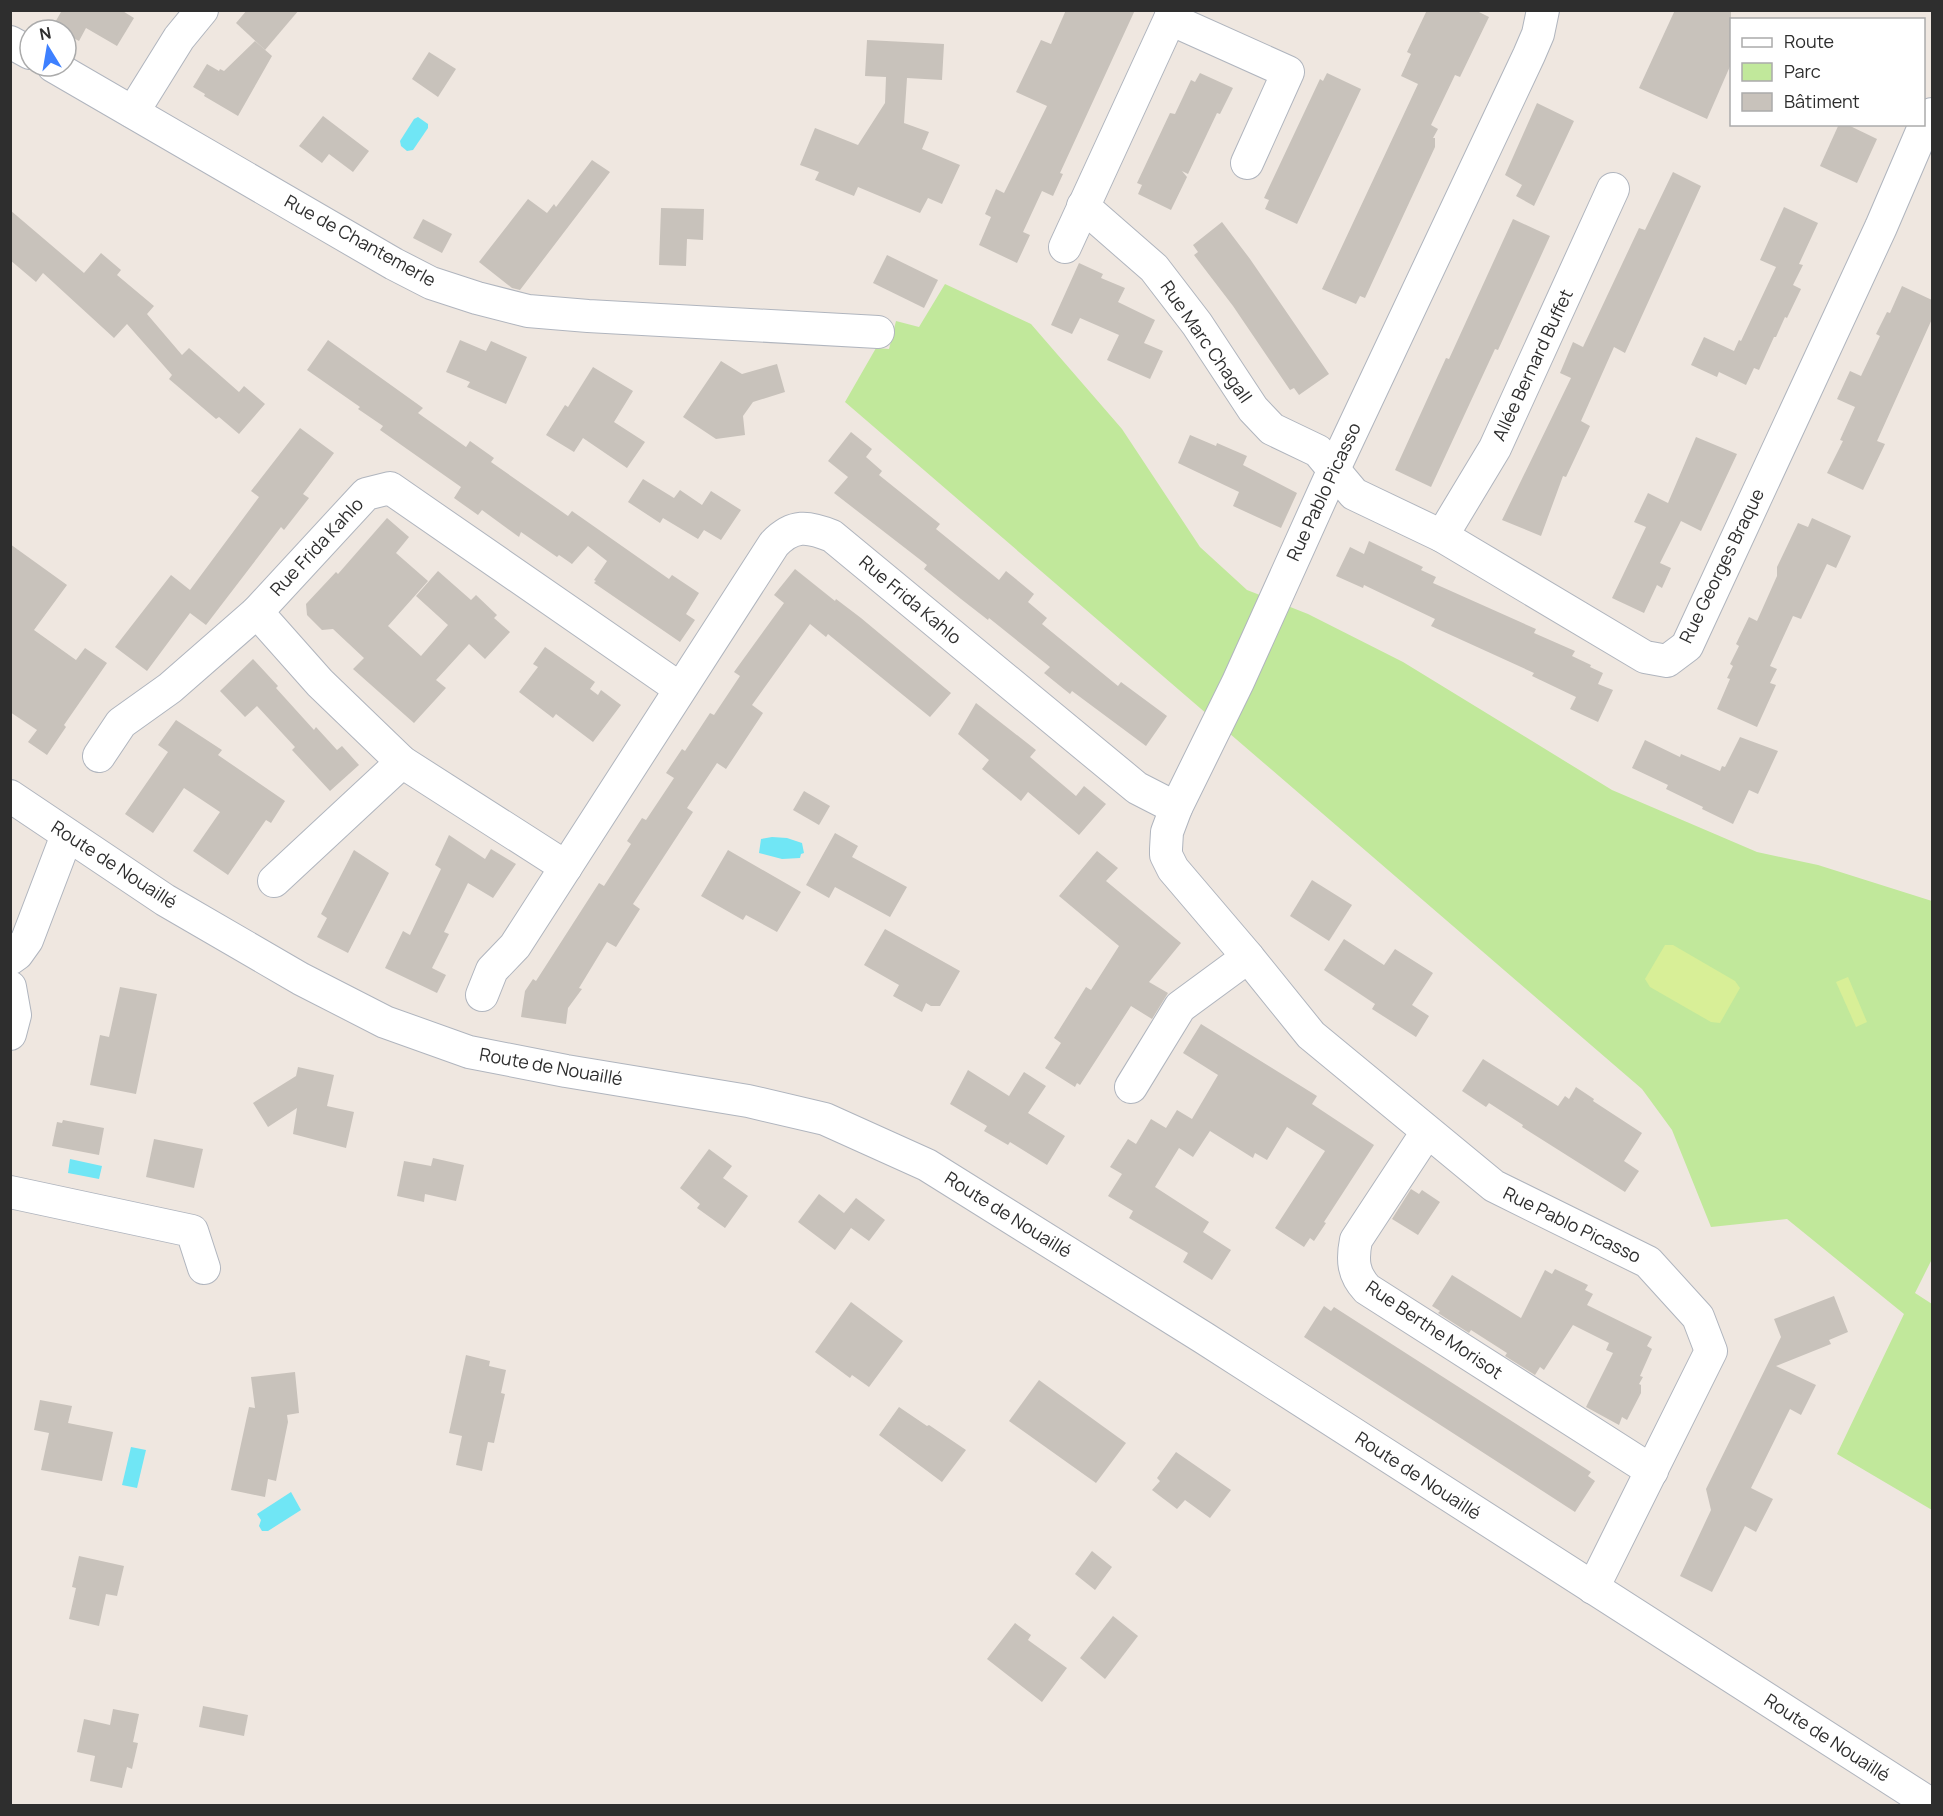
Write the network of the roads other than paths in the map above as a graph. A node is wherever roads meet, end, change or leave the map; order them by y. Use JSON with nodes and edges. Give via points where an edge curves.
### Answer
{"nodes":[{"id":1,"x":202,"y":10,"type":"edge"},
{"id":2,"x":1544,"y":10,"type":"edge"},
{"id":3,"x":1172,"y":15,"type":"edge"},
{"id":4,"x":74,"y":78,"type":"edge"},
{"id":5,"x":133,"y":112,"type":"junction"},
{"id":6,"x":1925,"y":126,"type":"edge"},
{"id":7,"x":1247,"y":162,"type":"dead end"},
{"id":8,"x":1613,"y":189,"type":"dead end"},
{"id":9,"x":1083,"y":206,"type":"junction"},
{"id":10,"x":1065,"y":247,"type":"dead end"},
{"id":11,"x":878,"y":332,"type":"dead end"},
{"id":12,"x":1334,"y":469,"type":"junction"},
{"id":13,"x":1442,"y":536,"type":"junction"},
{"id":14,"x":257,"y":612,"type":"junction"},
{"id":15,"x":679,"y":688,"type":"junction"},
{"id":16,"x":99,"y":756,"type":"dead end"},
{"id":17,"x":402,"y":762,"type":"junction"},
{"id":18,"x":10,"y":796,"type":"edge"},
{"id":19,"x":1176,"y":808,"type":"junction"},
{"id":20,"x":67,"y":835,"type":"junction"},
{"id":21,"x":566,"y":867,"type":"junction"},
{"id":22,"x":274,"y":881,"type":"dead end"},
{"id":23,"x":1248,"y":957,"type":"junction"},
{"id":24,"x":10,"y":959,"type":"edge"},
{"id":25,"x":10,"y":987,"type":"edge"},
{"id":26,"x":482,"y":994,"type":"dead end"},
{"id":27,"x":10,"y":1034,"type":"edge"},
{"id":28,"x":1131,"y":1087,"type":"dead end"},
{"id":29,"x":1427,"y":1132,"type":"junction"},
{"id":30,"x":10,"y":1192,"type":"edge"},
{"id":31,"x":204,"y":1268,"type":"dead end"},
{"id":32,"x":1652,"y":1471,"type":"junction"},
{"id":33,"x":1593,"y":1588,"type":"junction"},
{"id":34,"x":1932,"y":1805,"type":"edge"}],
"edges":[{"from":1,"to":5,"type":"street","via":[[179,38]]},
{"from":2,"to":12,"type":"street","name":"Rue Pablo Picasso","via":[[1538,34]]},
{"from":3,"to":7,"type":"street","via":[[1288,72]]},
{"from":3,"to":9,"type":"street"},
{"from":4,"to":5,"type":"street","name":"Rue de Chantemerle"},
{"from":5,"to":11,"type":"street","name":"Rue de Chantemerle","via":[[394,264],[431,283],[477,298],[528,311]]},
{"from":6,"to":13,"type":"street","name":"Rue Georges Braque","via":[[1687,646],[1667,661],[1645,657]]},
{"from":8,"to":13,"type":"street","name":"Allée Bernard Buffet","via":[[1495,448]]},
{"from":9,"to":10,"type":"street"},
{"from":9,"to":12,"type":"street","name":"Rue Marc Chagall","via":[[1154,268],[1197,324],[1253,409],[1272,429],[1318,451]]},
{"from":12,"to":13,"type":"street","name":"Rue Georges Braque","via":[[1354,494]]},
{"from":12,"to":19,"type":"street","name":"Rue Pablo Picasso"},
{"from":14,"to":15,"type":"street","name":"Rue Frida Kahlo","via":[[366,494],[390,488]]},
{"from":14,"to":16,"type":"street","name":"Rue Frida Kahlo","via":[[170,688],[121,723]]},
{"from":14,"to":17,"type":"street","name":"Rue Frida Kahlo","via":[[320,683]]},
{"from":15,"to":19,"type":"street","name":"Rue Frida Kahlo","via":[[774,544],[797,529],[815,529],[832,536],[1137,788]]},
{"from":15,"to":21,"type":"street","name":"Rue Frida Kahlo"},
{"from":17,"to":21,"type":"street","name":"Rue Frida Kahlo"},
{"from":17,"to":22,"type":"street"},
{"from":18,"to":20,"type":"street","name":"Route de Nouaillé"},
{"from":19,"to":23,"type":"street","name":"Rue Pablo Picasso","via":[[1167,832],[1166,855],[1173,869]]},
{"from":20,"to":24,"type":"street","via":[[27,940]]},
{"from":20,"to":33,"type":"street","name":"Route de Nouaillé","via":[[165,900],[301,979],[385,1022],[469,1052],[748,1101],[825,1119],[927,1165],[1174,1318]]},
{"from":21,"to":26,"type":"street","name":"Rue Frida Kahlo","via":[[515,946],[492,970]]},
{"from":23,"to":28,"type":"street","via":[[1180,1008]]},
{"from":23,"to":29,"type":"street","name":"Rue Pablo Picasso","via":[[1311,1035]]},
{"from":25,"to":27,"type":"street","via":[[15,1015]]},
{"from":29,"to":32,"type":"street","name":"Rue Pablo Picasso","via":[[1494,1186],[1648,1262],[1698,1317],[1711,1351]]},
{"from":29,"to":32,"type":"street","name":"Rue Berthe Morisot","via":[[1356,1240],[1353,1253],[1358,1279],[1367,1289]]},
{"from":30,"to":31,"type":"street","via":[[192,1230]]},
{"from":32,"to":33,"type":"street","name":"Rue Pablo Picasso"},
{"from":33,"to":34,"type":"street","name":"Route de Nouaillé"}]}
